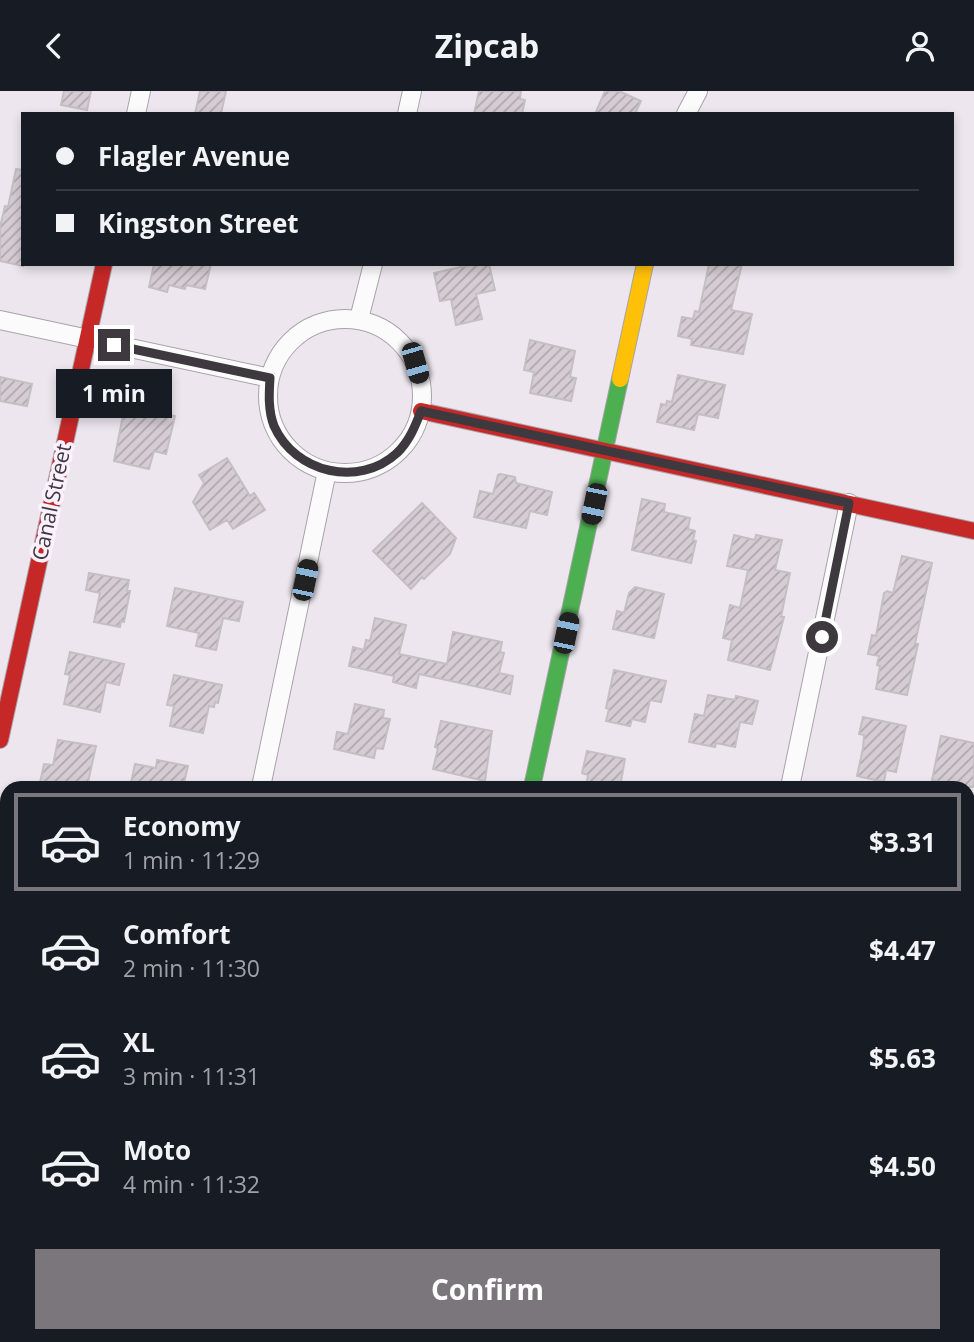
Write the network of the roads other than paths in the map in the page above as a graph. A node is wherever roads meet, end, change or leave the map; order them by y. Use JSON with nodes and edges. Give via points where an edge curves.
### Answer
{"nodes":[{"id":1,"x":141,"y":91,"type":"edge"},
{"id":2,"x":412,"y":91,"type":"edge"},
{"id":3,"x":698,"y":91,"type":"edge"},
{"id":4,"x":136,"y":112,"type":"edge"},
{"id":5,"x":407,"y":112,"type":"edge"},
{"id":6,"x":687,"y":112,"type":"edge"},
{"id":7,"x":104,"y":266,"type":"edge"},
{"id":8,"x":372,"y":266,"type":"edge"},
{"id":9,"x":645,"y":266,"type":"edge"},
{"id":10,"x":359,"y":319,"type":"junction"},
{"id":11,"x":0,"y":320,"type":"edge"},
{"id":12,"x":88,"y":339,"type":"junction"},
{"id":13,"x":270,"y":378,"type":"junction"},
{"id":14,"x":421,"y":411,"type":"junction"},
{"id":15,"x":605,"y":452,"type":"junction"},
{"id":16,"x":327,"y":471,"type":"junction"},
{"id":17,"x":849,"y":503,"type":"junction"},
{"id":18,"x":974,"y":531,"type":"edge"},
{"id":19,"x":0,"y":740,"type":"edge"},
{"id":20,"x":262,"y":781,"type":"edge"},
{"id":21,"x":533,"y":781,"type":"edge"},
{"id":22,"x":791,"y":781,"type":"edge"}],
"edges":[{"from":1,"to":4,"type":"street"},
{"from":2,"to":5,"type":"street"},
{"from":3,"to":6,"type":"street"},
{"from":7,"to":12,"type":"street","name":"Canal Street"},
{"from":8,"to":10,"type":"street"},
{"from":9,"to":15,"type":"street"},
{"from":10,"to":13,"type":"street","via":[[313,325],[279,356]]},
{"from":10,"to":14,"type":"street","via":[[382,328],[401,343],[415,363],[422,387]]},
{"from":11,"to":12,"type":"street"},
{"from":12,"to":13,"type":"street"},
{"from":12,"to":19,"type":"street","name":"Canal Street"},
{"from":13,"to":16,"type":"street","via":[[274,425],[287,446],[305,462]]},
{"from":14,"to":15,"type":"street"},
{"from":14,"to":16,"type":"street","via":[[412,434],[376,467],[352,473]]},
{"from":15,"to":17,"type":"street"},
{"from":15,"to":21,"type":"street"},
{"from":16,"to":20,"type":"street"},
{"from":17,"to":18,"type":"street"},
{"from":17,"to":22,"type":"street"}]}
